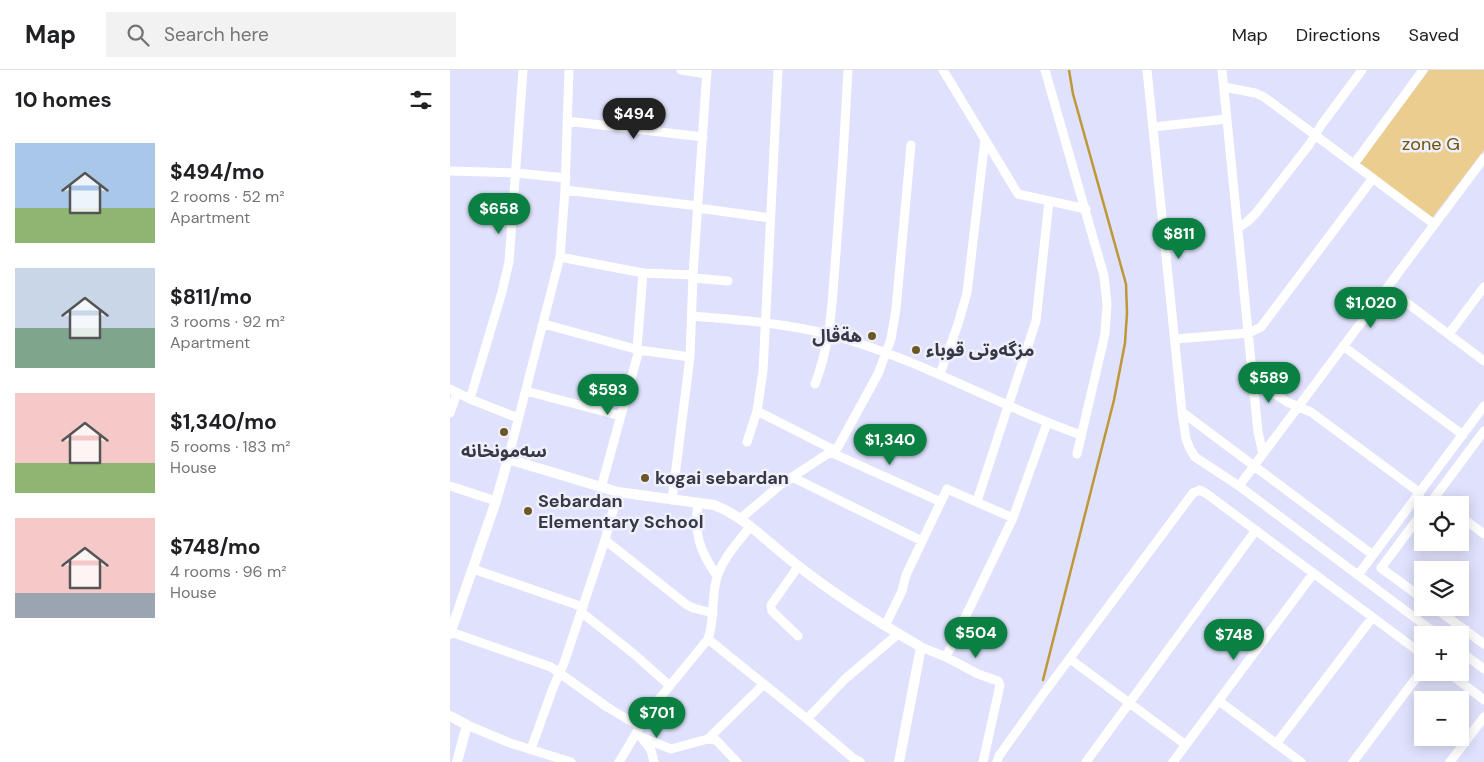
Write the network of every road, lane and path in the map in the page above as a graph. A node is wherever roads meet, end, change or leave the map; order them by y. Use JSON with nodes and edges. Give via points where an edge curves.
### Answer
{"nodes":[{"id":1,"x":523,"y":70,"type":"edge"},
{"id":2,"x":569,"y":70,"type":"edge"},
{"id":3,"x":681,"y":70,"type":"edge"},
{"id":4,"x":778,"y":70,"type":"edge"},
{"id":5,"x":848,"y":70,"type":"edge"},
{"id":6,"x":943,"y":70,"type":"edge"},
{"id":7,"x":1045,"y":70,"type":"edge"},
{"id":8,"x":1148,"y":70,"type":"edge"},
{"id":9,"x":1222,"y":70,"type":"edge"},
{"id":10,"x":1362,"y":70,"type":"edge"},
{"id":11,"x":1424,"y":70,"type":"edge"},
{"id":12,"x":707,"y":72,"type":"edge"},
{"id":13,"x":1224,"y":87,"type":"junction"},
{"id":14,"x":1227,"y":119,"type":"junction"},
{"id":15,"x":568,"y":121,"type":"junction"},
{"id":16,"x":1153,"y":126,"type":"junction"},
{"id":17,"x":1315,"y":135,"type":"junction"},
{"id":18,"x":703,"y":136,"type":"junction"},
{"id":19,"x":985,"y":139,"type":"junction"},
{"id":20,"x":911,"y":145,"type":"dead end"},
{"id":21,"x":1484,"y":158,"type":"edge"},
{"id":22,"x":1354,"y":164,"type":"junction"},
{"id":23,"x":450,"y":171,"type":"edge"},
{"id":24,"x":1480,"y":171,"type":"edge"},
{"id":25,"x":516,"y":173,"type":"junction"},
{"id":26,"x":566,"y":178,"type":"junction"},
{"id":27,"x":1373,"y":178,"type":"junction"},
{"id":28,"x":565,"y":190,"type":"junction"},
{"id":29,"x":1049,"y":201,"type":"junction"},
{"id":30,"x":698,"y":207,"type":"junction"},
{"id":31,"x":1086,"y":209,"type":"junction"},
{"id":32,"x":770,"y":218,"type":"junction"},
{"id":33,"x":1434,"y":224,"type":"junction"},
{"id":34,"x":1238,"y":228,"type":"junction"},
{"id":35,"x":560,"y":257,"type":"junction"},
{"id":36,"x":643,"y":273,"type":"junction"},
{"id":37,"x":693,"y":276,"type":"junction"},
{"id":38,"x":728,"y":281,"type":"dead end"},
{"id":39,"x":1484,"y":287,"type":"edge"},
{"id":40,"x":1387,"y":288,"type":"junction"},
{"id":41,"x":692,"y":316,"type":"junction"},
{"id":42,"x":765,"y":323,"type":"junction"},
{"id":43,"x":544,"y":324,"type":"junction"},
{"id":44,"x":1248,"y":332,"type":"junction"},
{"id":45,"x":829,"y":334,"type":"junction"},
{"id":46,"x":1449,"y":334,"type":"junction"},
{"id":47,"x":1175,"y":339,"type":"junction"},
{"id":48,"x":1343,"y":346,"type":"junction"},
{"id":49,"x":638,"y":350,"type":"junction"},
{"id":50,"x":887,"y":353,"type":"junction"},
{"id":51,"x":690,"y":357,"type":"junction"},
{"id":52,"x":1484,"y":361,"type":"edge"},
{"id":53,"x":940,"y":374,"type":"junction"},
{"id":54,"x":1253,"y":379,"type":"junction"},
{"id":55,"x":815,"y":384,"type":"dead end"},
{"id":56,"x":453,"y":391,"type":"edge"},
{"id":57,"x":526,"y":391,"type":"junction"},
{"id":58,"x":470,"y":399,"type":"junction"},
{"id":59,"x":1009,"y":406,"type":"junction"},
{"id":60,"x":1484,"y":406,"type":"edge"},
{"id":61,"x":1298,"y":407,"type":"junction"},
{"id":62,"x":757,"y":411,"type":"junction"},
{"id":63,"x":1182,"y":412,"type":"junction"},
{"id":64,"x":450,"y":413,"type":"edge"},
{"id":65,"x":621,"y":416,"type":"junction"},
{"id":66,"x":518,"y":418,"type":"junction"},
{"id":67,"x":1047,"y":423,"type":"junction"},
{"id":68,"x":1484,"y":431,"type":"edge"},
{"id":69,"x":1081,"y":435,"type":"junction"},
{"id":70,"x":1462,"y":435,"type":"junction"},
{"id":71,"x":747,"y":442,"type":"dead end"},
{"id":72,"x":832,"y":451,"type":"junction"},
{"id":73,"x":1077,"y":454,"type":"dead end"},
{"id":74,"x":1263,"y":454,"type":"junction"},
{"id":75,"x":508,"y":459,"type":"junction"},
{"id":76,"x":1254,"y":466,"type":"junction"},
{"id":77,"x":792,"y":477,"type":"junction"},
{"id":78,"x":450,"y":486,"type":"edge"},
{"id":79,"x":1239,"y":486,"type":"junction"},
{"id":80,"x":601,"y":488,"type":"junction"},
{"id":81,"x":618,"y":492,"type":"junction"},
{"id":82,"x":1420,"y":493,"type":"junction"},
{"id":83,"x":1435,"y":496,"type":"edge"},
{"id":84,"x":672,"y":500,"type":"junction"},
{"id":85,"x":496,"y":501,"type":"junction"},
{"id":86,"x":977,"y":501,"type":"junction"},
{"id":87,"x":698,"y":502,"type":"junction"},
{"id":88,"x":941,"y":502,"type":"junction"},
{"id":89,"x":1013,"y":518,"type":"junction"},
{"id":90,"x":740,"y":519,"type":"junction"},
{"id":91,"x":1469,"y":523,"type":"edge"},
{"id":92,"x":1414,"y":524,"type":"edge"},
{"id":93,"x":750,"y":526,"type":"junction"},
{"id":94,"x":1256,"y":530,"type":"junction"},
{"id":95,"x":1484,"y":534,"type":"edge"},
{"id":96,"x":605,"y":540,"type":"junction"},
{"id":97,"x":922,"y":541,"type":"junction"},
{"id":98,"x":1373,"y":555,"type":"junction"},
{"id":99,"x":798,"y":566,"type":"junction"},
{"id":100,"x":473,"y":568,"type":"junction"},
{"id":101,"x":1313,"y":574,"type":"junction"},
{"id":102,"x":1358,"y":575,"type":"junction"},
{"id":103,"x":717,"y":576,"type":"junction"},
{"id":104,"x":1414,"y":592,"type":"edge"},
{"id":105,"x":582,"y":610,"type":"junction"},
{"id":106,"x":713,"y":613,"type":"junction"},
{"id":107,"x":1446,"y":616,"type":"edge"},
{"id":108,"x":1372,"y":618,"type":"junction"},
{"id":109,"x":885,"y":626,"type":"junction"},
{"id":110,"x":1426,"y":626,"type":"edge"},
{"id":111,"x":450,"y":633,"type":"edge"},
{"id":112,"x":898,"y":634,"type":"junction"},
{"id":113,"x":798,"y":636,"type":"dead end"},
{"id":114,"x":708,"y":639,"type":"junction"},
{"id":115,"x":1484,"y":644,"type":"edge"},
{"id":116,"x":921,"y":647,"type":"junction"},
{"id":117,"x":1414,"y":648,"type":"edge"},
{"id":118,"x":946,"y":657,"type":"junction"},
{"id":119,"x":1469,"y":658,"type":"edge"},
{"id":120,"x":1070,"y":659,"type":"junction"},
{"id":121,"x":1484,"y":669,"type":"edge"},
{"id":122,"x":561,"y":673,"type":"junction"},
{"id":123,"x":1414,"y":681,"type":"edge"},
{"id":124,"x":1460,"y":681,"type":"edge"},
{"id":125,"x":764,"y":684,"type":"junction"},
{"id":126,"x":670,"y":686,"type":"junction"},
{"id":127,"x":1484,"y":700,"type":"edge"},
{"id":128,"x":1219,"y":701,"type":"junction"},
{"id":129,"x":1130,"y":703,"type":"junction"},
{"id":130,"x":450,"y":716,"type":"edge"},
{"id":131,"x":1484,"y":717,"type":"edge"},
{"id":132,"x":807,"y":719,"type":"junction"},
{"id":133,"x":467,"y":724,"type":"junction"},
{"id":134,"x":639,"y":732,"type":"junction"},
{"id":135,"x":708,"y":738,"type":"junction"},
{"id":136,"x":1276,"y":744,"type":"junction"},
{"id":137,"x":1186,"y":745,"type":"junction"},
{"id":138,"x":532,"y":749,"type":"junction"},
{"id":139,"x":568,"y":761,"type":"edge"},
{"id":140,"x":457,"y":762,"type":"edge"},
{"id":141,"x":619,"y":762,"type":"edge"},
{"id":142,"x":654,"y":762,"type":"edge"},
{"id":143,"x":737,"y":762,"type":"edge"},
{"id":144,"x":860,"y":762,"type":"edge"},
{"id":145,"x":899,"y":762,"type":"edge"},
{"id":146,"x":983,"y":762,"type":"edge"},
{"id":147,"x":997,"y":762,"type":"edge"},
{"id":148,"x":1086,"y":762,"type":"edge"},
{"id":149,"x":1173,"y":762,"type":"edge"},
{"id":150,"x":1301,"y":762,"type":"edge"},
{"id":151,"x":1353,"y":762,"type":"edge"},
{"id":152,"x":1450,"y":762,"type":"edge"}],
"edges":[{"from":1,"to":25,"type":"street"},
{"from":2,"to":15,"type":"street"},
{"from":3,"to":12,"type":"street"},
{"from":4,"to":32,"type":"street"},
{"from":5,"to":45,"type":"street"},
{"from":6,"to":19,"type":"street"},
{"from":7,"to":31,"type":"street"},
{"from":8,"to":16,"type":"street"},
{"from":9,"to":13,"type":"street"},
{"from":10,"to":17,"type":"street"},
{"from":11,"to":22,"type":"street"},
{"from":12,"to":18,"type":"street"},
{"from":13,"to":14,"type":"street"},
{"from":13,"to":17,"type":"street","via":[[1264,97]]},
{"from":14,"to":16,"type":"street"},
{"from":14,"to":34,"type":"street"},
{"from":15,"to":18,"type":"street"},
{"from":15,"to":26,"type":"street"},
{"from":16,"to":47,"type":"street"},
{"from":17,"to":22,"type":"street"},
{"from":17,"to":34,"type":"street","via":[[1256,213]]},
{"from":18,"to":30,"type":"street"},
{"from":19,"to":29,"type":"street","via":[[1018,194]]},
{"from":19,"to":53,"type":"street","via":[[967,293]]},
{"from":20,"to":50,"type":"street","via":[[900,280]]},
{"from":21,"to":24,"type":"street"},
{"from":22,"to":27,"type":"street"},
{"from":23,"to":25,"type":"street"},
{"from":24,"to":33,"type":"street"},
{"from":25,"to":26,"type":"street"},
{"from":25,"to":58,"type":"street","via":[[507,269]]},
{"from":26,"to":28,"type":"street"},
{"from":27,"to":33,"type":"street"},
{"from":27,"to":44,"type":"street","via":[[1260,327]]},
{"from":28,"to":30,"type":"street"},
{"from":28,"to":35,"type":"street"},
{"from":29,"to":31,"type":"street"},
{"from":29,"to":59,"type":"street","via":[[1036,321]]},
{"from":30,"to":32,"type":"street"},
{"from":30,"to":37,"type":"street"},
{"from":31,"to":69,"type":"street","via":[[1104,276],[1106,304],[1105,334]]},
{"from":32,"to":42,"type":"street"},
{"from":33,"to":40,"type":"street"},
{"from":34,"to":44,"type":"street"},
{"from":35,"to":36,"type":"street"},
{"from":35,"to":43,"type":"street"},
{"from":36,"to":37,"type":"street"},
{"from":36,"to":49,"type":"street"},
{"from":37,"to":38,"type":"street"},
{"from":37,"to":41,"type":"street"},
{"from":39,"to":46,"type":"street"},
{"from":40,"to":46,"type":"street"},
{"from":40,"to":48,"type":"street"},
{"from":41,"to":42,"type":"street"},
{"from":41,"to":51,"type":"street"},
{"from":42,"to":45,"type":"street"},
{"from":42,"to":62,"type":"street"},
{"from":43,"to":49,"type":"street"},
{"from":43,"to":57,"type":"street"},
{"from":44,"to":47,"type":"street"},
{"from":44,"to":54,"type":"street"},
{"from":45,"to":50,"type":"street"},
{"from":45,"to":55,"type":"street"},
{"from":46,"to":52,"type":"street"},
{"from":47,"to":63,"type":"street"},
{"from":48,"to":61,"type":"street"},
{"from":48,"to":70,"type":"street"},
{"from":49,"to":51,"type":"street"},
{"from":49,"to":65,"type":"street"},
{"from":50,"to":53,"type":"street"},
{"from":50,"to":72,"type":"street","via":[[864,402],[838,447]]},
{"from":51,"to":84,"type":"street"},
{"from":53,"to":59,"type":"street"},
{"from":54,"to":61,"type":"street"},
{"from":54,"to":74,"type":"street"},
{"from":56,"to":58,"type":"street"},
{"from":56,"to":64,"type":"street"},
{"from":57,"to":65,"type":"street"},
{"from":57,"to":66,"type":"street"},
{"from":58,"to":66,"type":"street"},
{"from":59,"to":67,"type":"street"},
{"from":59,"to":86,"type":"street"},
{"from":60,"to":70,"type":"street"},
{"from":61,"to":74,"type":"street"},
{"from":61,"to":82,"type":"street","via":[[1311,412]]},
{"from":62,"to":71,"type":"street"},
{"from":62,"to":72,"type":"street"},
{"from":63,"to":76,"type":"street"},
{"from":63,"to":79,"type":"street","via":[[1186,438],[1195,457]]},
{"from":65,"to":80,"type":"street"},
{"from":66,"to":75,"type":"street"},
{"from":67,"to":69,"type":"street"},
{"from":67,"to":89,"type":"street"},
{"from":68,"to":83,"type":"street"},
{"from":69,"to":73,"type":"street"},
{"from":70,"to":82,"type":"street"},
{"from":72,"to":77,"type":"street"},
{"from":72,"to":88,"type":"street"},
{"from":74,"to":76,"type":"street"},
{"from":75,"to":80,"type":"street"},
{"from":75,"to":85,"type":"street"},
{"from":76,"to":79,"type":"street"},
{"from":76,"to":98,"type":"street"},
{"from":77,"to":90,"type":"street"},
{"from":77,"to":97,"type":"street"},
{"from":78,"to":85,"type":"street"},
{"from":79,"to":102,"type":"street"},
{"from":80,"to":81,"type":"street"},
{"from":81,"to":84,"type":"street"},
{"from":81,"to":96,"type":"street"},
{"from":82,"to":98,"type":"street"},
{"from":84,"to":87,"type":"street"},
{"from":85,"to":100,"type":"street"},
{"from":86,"to":88,"type":"street","via":[[947,489]]},
{"from":86,"to":89,"type":"street"},
{"from":87,"to":90,"type":"street","via":[[714,504]]},
{"from":87,"to":103,"type":"street","via":[[696,530],[699,545]]},
{"from":88,"to":97,"type":"street"},
{"from":89,"to":118,"type":"street"},
{"from":90,"to":93,"type":"street"},
{"from":91,"to":95,"type":"street"},
{"from":92,"to":104,"type":"street","via":[[1381,568]]},
{"from":93,"to":99,"type":"street"},
{"from":93,"to":103,"type":"street"},
{"from":94,"to":101,"type":"street"},
{"from":94,"to":120,"type":"street","via":[[1207,494],[1200,490],[1193,493]]},
{"from":94,"to":129,"type":"street"},
{"from":96,"to":105,"type":"street"},
{"from":96,"to":106,"type":"street","via":[[687,605]]},
{"from":97,"to":109,"type":"street"},
{"from":98,"to":102,"type":"street"},
{"from":99,"to":109,"type":"street"},
{"from":99,"to":113,"type":"street","via":[[771,605],[772,610]]},
{"from":100,"to":105,"type":"street"},
{"from":100,"to":111,"type":"street"},
{"from":101,"to":108,"type":"street"},
{"from":101,"to":128,"type":"street"},
{"from":102,"to":110,"type":"street"},
{"from":103,"to":106,"type":"street"},
{"from":105,"to":122,"type":"street"},
{"from":105,"to":126,"type":"street"},
{"from":106,"to":114,"type":"street"},
{"from":107,"to":115,"type":"street"},
{"from":108,"to":117,"type":"street"},
{"from":108,"to":136,"type":"street"},
{"from":109,"to":112,"type":"street"},
{"from":111,"to":122,"type":"street","via":[[538,661]]},
{"from":112,"to":116,"type":"street"},
{"from":112,"to":132,"type":"street","via":[[845,679]]},
{"from":114,"to":125,"type":"street"},
{"from":114,"to":126,"type":"street"},
{"from":116,"to":118,"type":"street"},
{"from":116,"to":145,"type":"street"},
{"from":118,"to":146,"type":"street","via":[[978,674],[998,680]]},
{"from":119,"to":121,"type":"street"},
{"from":120,"to":129,"type":"street"},
{"from":120,"to":147,"type":"street","via":[[1040,697]]},
{"from":122,"to":134,"type":"street"},
{"from":122,"to":138,"type":"street"},
{"from":123,"to":151,"type":"street"},
{"from":124,"to":127,"type":"street"},
{"from":125,"to":132,"type":"street"},
{"from":125,"to":135,"type":"street"},
{"from":126,"to":134,"type":"street","via":[[650,710]]},
{"from":128,"to":136,"type":"street"},
{"from":128,"to":137,"type":"street"},
{"from":129,"to":137,"type":"street"},
{"from":129,"to":148,"type":"street"},
{"from":130,"to":133,"type":"street"},
{"from":131,"to":152,"type":"street"},
{"from":132,"to":144,"type":"street"},
{"from":133,"to":138,"type":"street"},
{"from":133,"to":140,"type":"street"},
{"from":134,"to":135,"type":"street","via":[[670,750]]},
{"from":134,"to":141,"type":"street"},
{"from":134,"to":142,"type":"street","via":[[651,750]]},
{"from":135,"to":143,"type":"street","via":[[716,740]]},
{"from":136,"to":150,"type":"street"},
{"from":137,"to":149,"type":"street"},
{"from":138,"to":139,"type":"street"}]}
